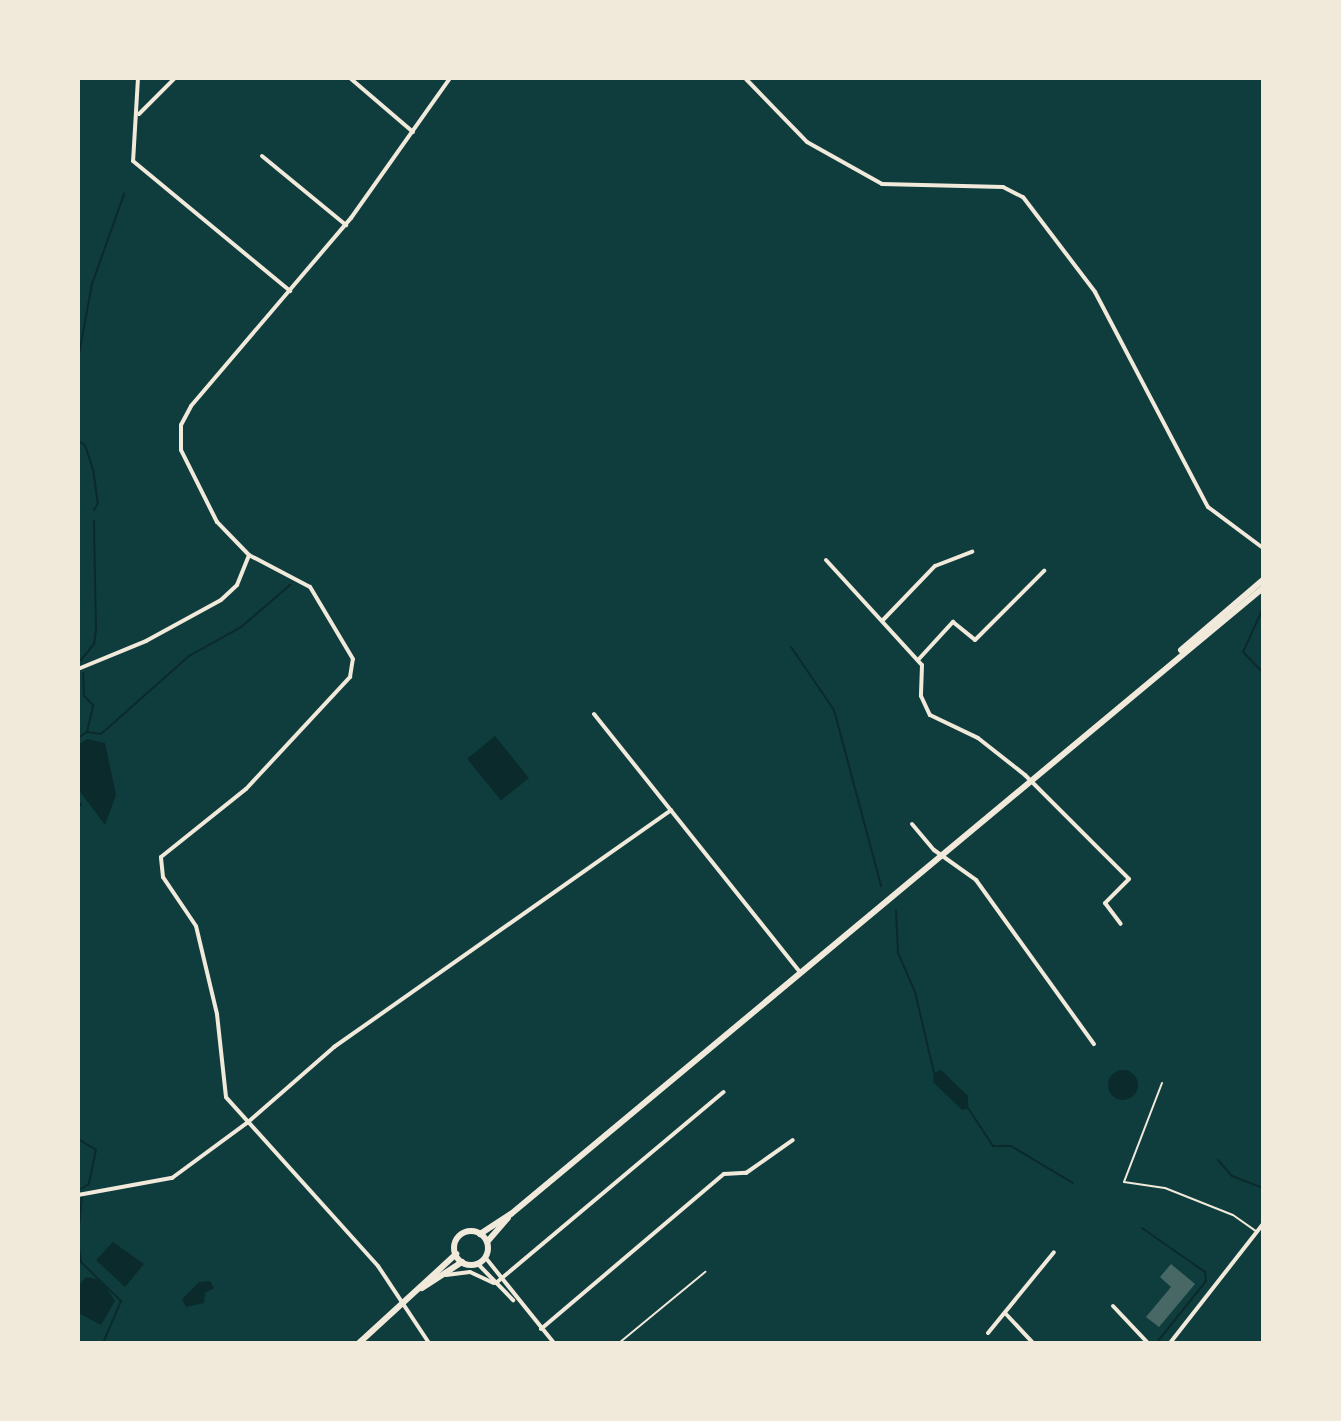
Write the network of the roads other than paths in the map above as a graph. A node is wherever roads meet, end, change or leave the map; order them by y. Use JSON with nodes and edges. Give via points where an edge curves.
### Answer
{"nodes":[{"id":1,"x":138,"y":78,"type":"edge"},
{"id":2,"x":175,"y":78,"type":"edge"},
{"id":3,"x":350,"y":78,"type":"edge"},
{"id":4,"x":450,"y":78,"type":"edge"},
{"id":5,"x":745,"y":78,"type":"edge"},
{"id":6,"x":139,"y":114,"type":"junction"},
{"id":7,"x":413,"y":132,"type":"junction"},
{"id":8,"x":262,"y":156,"type":"dead end"},
{"id":9,"x":346,"y":225,"type":"junction"},
{"id":10,"x":290,"y":291,"type":"junction"},
{"id":11,"x":1262,"y":546,"type":"edge"},
{"id":12,"x":972,"y":552,"type":"dead end"},
{"id":13,"x":249,"y":555,"type":"junction"},
{"id":14,"x":826,"y":560,"type":"dead end"},
{"id":15,"x":1044,"y":571,"type":"dead end"},
{"id":16,"x":1263,"y":580,"type":"edge"},
{"id":17,"x":1263,"y":588,"type":"edge"},
{"id":18,"x":883,"y":620,"type":"junction"},
{"id":19,"x":1173,"y":659,"type":"junction"},
{"id":20,"x":917,"y":660,"type":"junction"},
{"id":21,"x":78,"y":669,"type":"edge"},
{"id":22,"x":594,"y":714,"type":"dead end"},
{"id":23,"x":1029,"y":781,"type":"junction"},
{"id":24,"x":671,"y":810,"type":"junction"},
{"id":25,"x":912,"y":824,"type":"dead end"},
{"id":26,"x":940,"y":855,"type":"junction"},
{"id":27,"x":1121,"y":924,"type":"dead end"},
{"id":28,"x":800,"y":972,"type":"junction"},
{"id":29,"x":1094,"y":1044,"type":"dead end"},
{"id":30,"x":1162,"y":1083,"type":"dead end"},
{"id":31,"x":724,"y":1092,"type":"dead end"},
{"id":32,"x":247,"y":1123,"type":"junction"},
{"id":33,"x":793,"y":1140,"type":"dead end"},
{"id":34,"x":78,"y":1195,"type":"edge"},
{"id":35,"x":511,"y":1214,"type":"junction"},
{"id":36,"x":1263,"y":1224,"type":"edge"},
{"id":37,"x":1257,"y":1232,"type":"junction"},
{"id":38,"x":480,"y":1234,"type":"junction"},
{"id":39,"x":487,"y":1242,"type":"junction"},
{"id":40,"x":1054,"y":1252,"type":"dead end"},
{"id":41,"x":456,"y":1254,"type":"junction"},
{"id":42,"x":485,"y":1257,"type":"junction"},
{"id":43,"x":462,"y":1262,"type":"junction"},
{"id":44,"x":477,"y":1263,"type":"junction"},
{"id":45,"x":705,"y":1272,"type":"dead end"},
{"id":46,"x":443,"y":1276,"type":"junction"},
{"id":47,"x":498,"y":1282,"type":"junction"},
{"id":48,"x":421,"y":1289,"type":"junction"},
{"id":49,"x":405,"y":1303,"type":"junction"},
{"id":50,"x":1113,"y":1306,"type":"dead end"},
{"id":51,"x":1005,"y":1313,"type":"junction"},
{"id":52,"x":541,"y":1329,"type":"junction"},
{"id":53,"x":988,"y":1333,"type":"dead end"},
{"id":54,"x":359,"y":1343,"type":"edge"},
{"id":55,"x":429,"y":1343,"type":"edge"},
{"id":56,"x":554,"y":1343,"type":"edge"},
{"id":57,"x":619,"y":1343,"type":"edge"},
{"id":58,"x":1033,"y":1343,"type":"edge"},
{"id":59,"x":1148,"y":1343,"type":"edge"},
{"id":60,"x":1170,"y":1343,"type":"edge"}],
"edges":[{"from":1,"to":6,"type":"street"},
{"from":2,"to":6,"type":"street"},
{"from":3,"to":7,"type":"street"},
{"from":4,"to":7,"type":"street"},
{"from":5,"to":11,"type":"street","via":[[807,142],[882,184],[1003,187],[1023,197],[1095,292],[1208,507]]},
{"from":6,"to":10,"type":"street","via":[[132,157],[137,165]]},
{"from":7,"to":9,"type":"street"},
{"from":8,"to":9,"type":"street"},
{"from":9,"to":10,"type":"street"},
{"from":10,"to":13,"type":"street","via":[[191,406],[181,425],[181,450],[190,473],[217,522]]},
{"from":12,"to":18,"type":"street","via":[[935,566]]},
{"from":13,"to":21,"type":"street","via":[[237,585],[221,600],[146,641]]},
{"from":13,"to":32,"type":"street","via":[[310,587],[353,659],[350,677],[246,789],[161,857],[163,877],[196,926],[217,1014],[226,1097]]},
{"from":14,"to":18,"type":"street"},
{"from":15,"to":20,"type":"street","via":[[975,640],[953,622]]},
{"from":16,"to":19,"type":"main road"},
{"from":17,"to":19,"type":"main road"},
{"from":18,"to":20,"type":"street"},
{"from":19,"to":23,"type":"main road"},
{"from":20,"to":23,"type":"street","via":[[922,665],[921,696],[930,715],[978,738]]},
{"from":22,"to":24,"type":"street"},
{"from":23,"to":26,"type":"main road"},
{"from":23,"to":27,"type":"street","via":[[1129,879],[1105,903]]},
{"from":24,"to":28,"type":"street"},
{"from":24,"to":32,"type":"street","via":[[334,1047]]},
{"from":25,"to":26,"type":"street"},
{"from":26,"to":28,"type":"main road"},
{"from":26,"to":29,"type":"street","via":[[976,880]]},
{"from":28,"to":35,"type":"main road"},
{"from":30,"to":37,"type":"lane","via":[[1124,1182],[1165,1188],[1233,1215]]},
{"from":31,"to":47,"type":"street"},
{"from":32,"to":34,"type":"street","via":[[172,1178]]},
{"from":32,"to":49,"type":"street"},
{"from":33,"to":52,"type":"street","via":[[746,1173],[724,1174]]},
{"from":35,"to":38,"type":"main road"},
{"from":35,"to":39,"type":"main road"},
{"from":36,"to":37,"type":"street"},
{"from":37,"to":60,"type":"street"},
{"from":38,"to":39,"type":"main road"},
{"from":38,"to":41,"type":"main road","via":[[460,1235]]},
{"from":39,"to":42,"type":"main road"},
{"from":40,"to":51,"type":"street"},
{"from":41,"to":43,"type":"main road"},
{"from":41,"to":48,"type":"main road"},
{"from":42,"to":44,"type":"main road"},
{"from":42,"to":47,"type":"street"},
{"from":43,"to":44,"type":"main road"},
{"from":43,"to":46,"type":"main road"},
{"from":44,"to":47,"type":"street"},
{"from":45,"to":57,"type":"lane"},
{"from":46,"to":47,"type":"street","via":[[476,1273]]},
{"from":46,"to":48,"type":"main road"},
{"from":47,"to":52,"type":"street"},
{"from":48,"to":49,"type":"main road"},
{"from":49,"to":54,"type":"main road"},
{"from":49,"to":55,"type":"street"},
{"from":50,"to":59,"type":"street"},
{"from":51,"to":53,"type":"street"},
{"from":51,"to":58,"type":"street"},
{"from":52,"to":56,"type":"street"}]}
